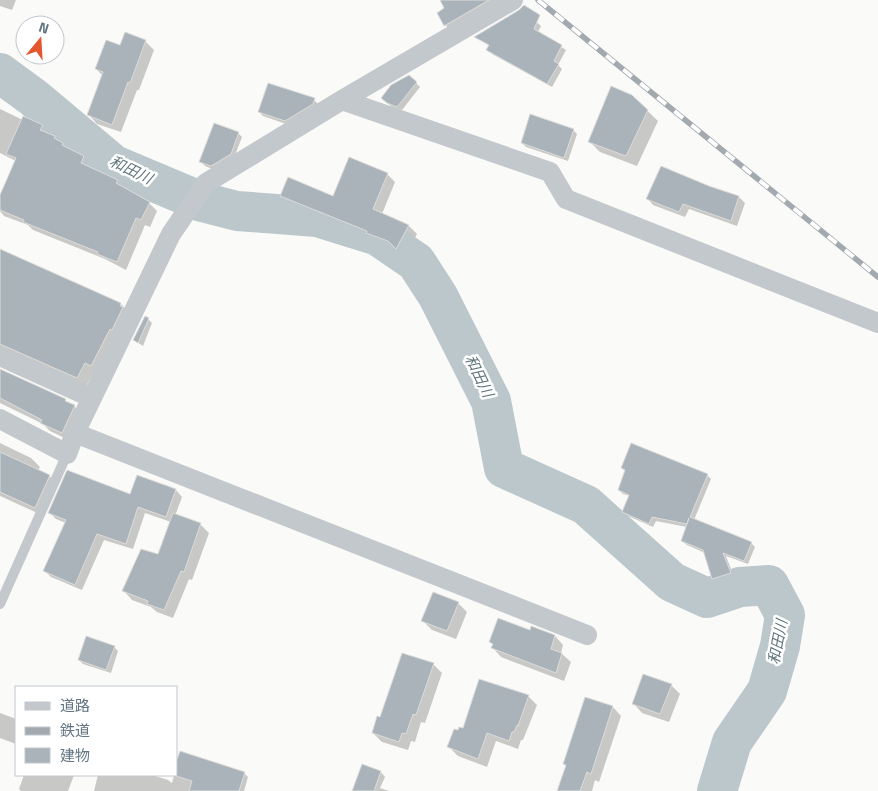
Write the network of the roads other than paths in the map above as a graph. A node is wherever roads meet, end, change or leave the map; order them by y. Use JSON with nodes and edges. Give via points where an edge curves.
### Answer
{"nodes":[{"id":1,"x":513,"y":0,"type":"edge"},
{"id":2,"x":342,"y":100,"type":"junction"},
{"id":3,"x":878,"y":323,"type":"edge"},
{"id":4,"x":0,"y":356,"type":"edge"},
{"id":5,"x":92,"y":398,"type":"junction"},
{"id":6,"x":0,"y":419,"type":"edge"},
{"id":7,"x":76,"y":433,"type":"junction"},
{"id":8,"x":68,"y":454,"type":"junction"},
{"id":9,"x":0,"y":604,"type":"edge"},
{"id":10,"x":588,"y":635,"type":"dead end"}],
"edges":[{"from":1,"to":2,"type":"street"},
{"from":2,"to":3,"type":"street","via":[[550,172],[566,200]]},
{"from":2,"to":5,"type":"street","via":[[206,183],[171,234]]},
{"from":4,"to":5,"type":"street"},
{"from":5,"to":7,"type":"street"},
{"from":6,"to":8,"type":"street"},
{"from":7,"to":8,"type":"street"},
{"from":7,"to":10,"type":"street"},
{"from":8,"to":9,"type":"lane"}]}
